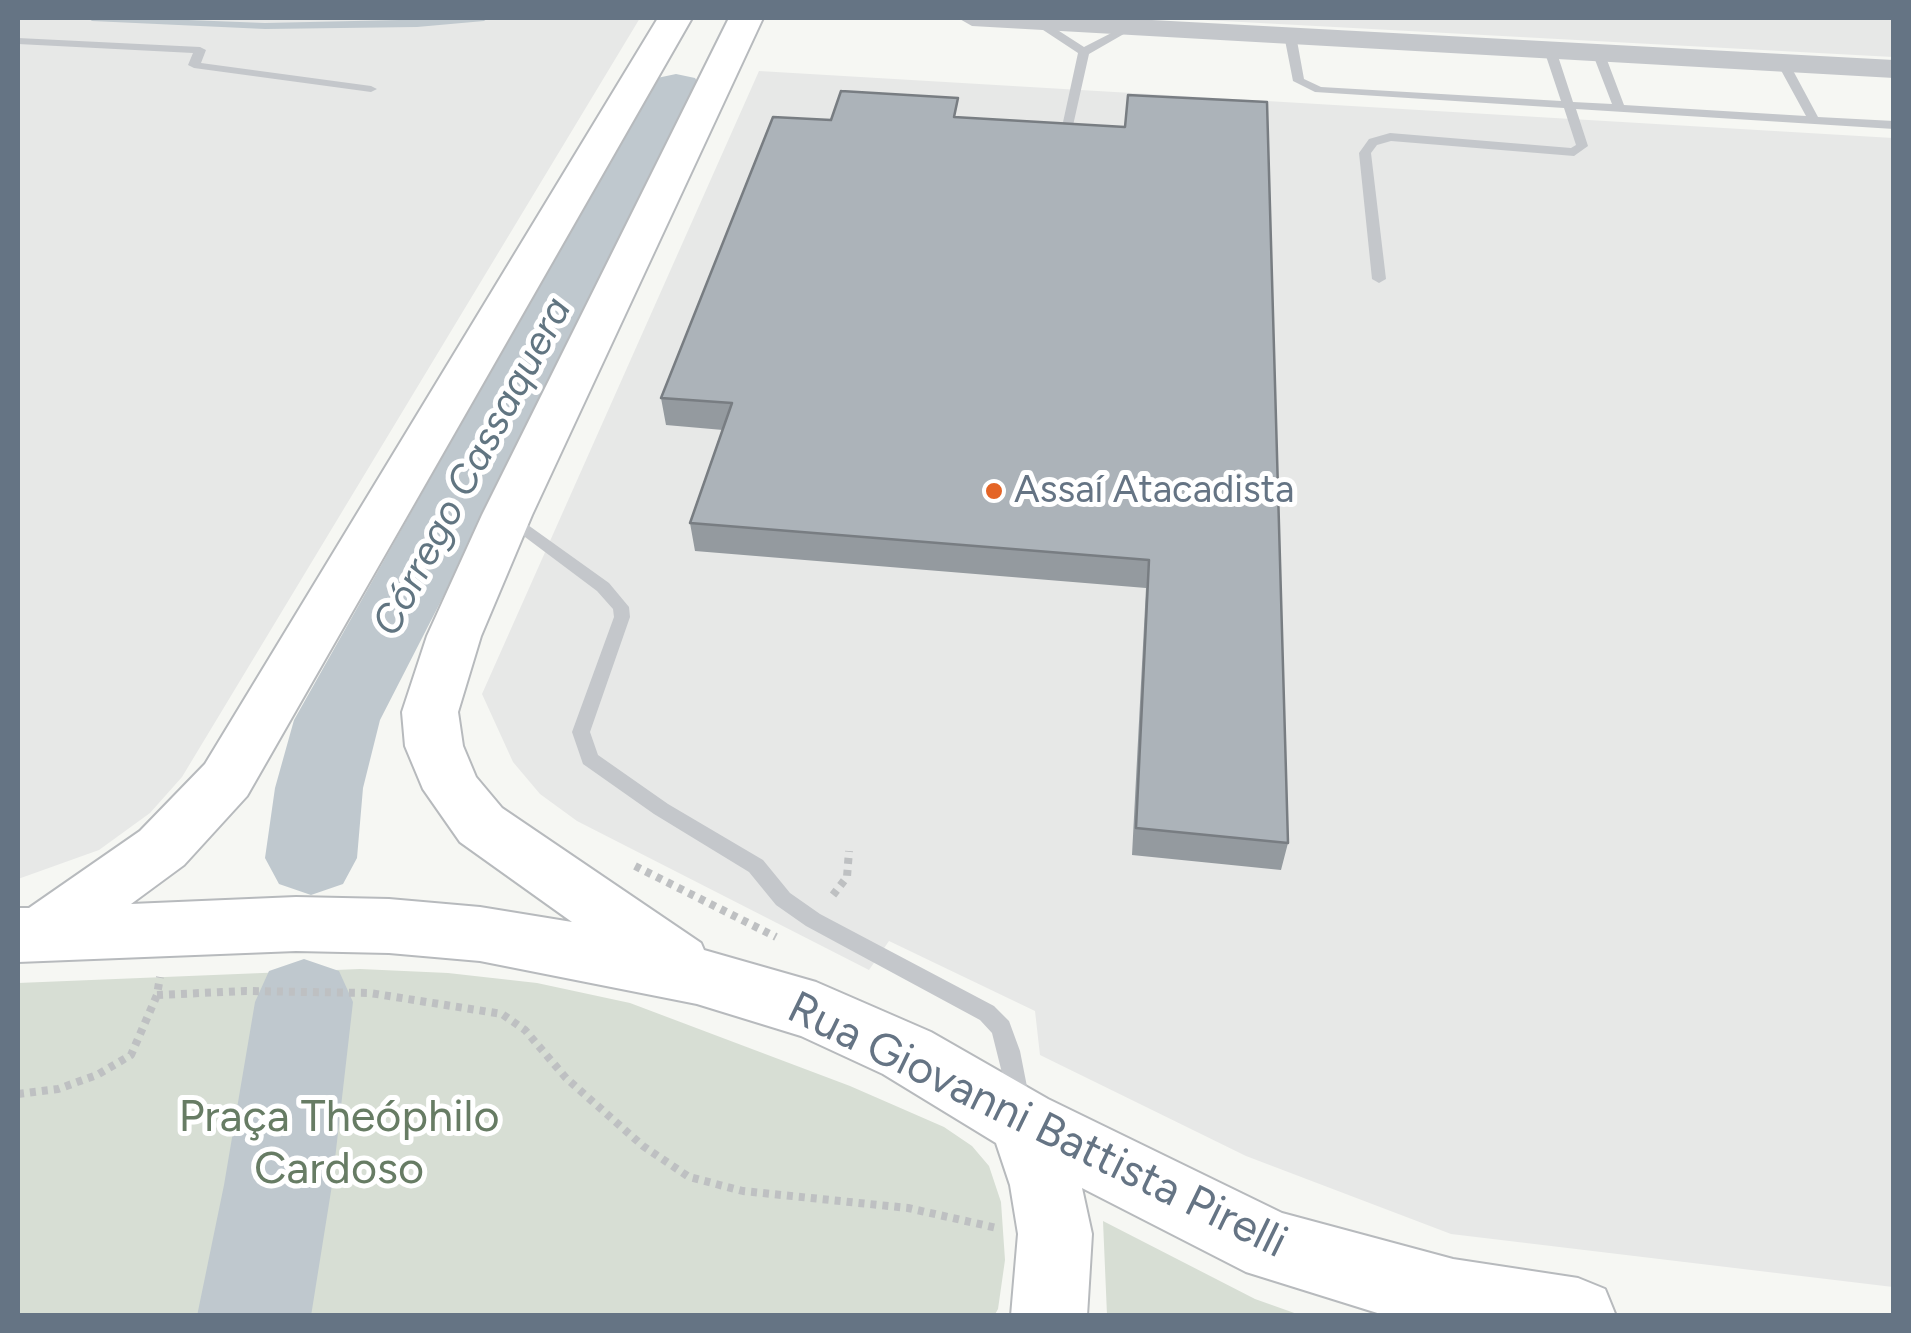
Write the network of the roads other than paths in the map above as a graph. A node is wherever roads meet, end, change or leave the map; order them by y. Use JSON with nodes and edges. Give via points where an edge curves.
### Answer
{"nodes":[{"id":1,"x":675,"y":18,"type":"edge"},
{"id":2,"x":746,"y":18,"type":"edge"},
{"id":3,"x":972,"y":18,"type":"edge"},
{"id":4,"x":1036,"y":21,"type":"junction"},
{"id":5,"x":1132,"y":26,"type":"junction"},
{"id":6,"x":1290,"y":35,"type":"junction"},
{"id":7,"x":18,"y":41,"type":"edge"},
{"id":8,"x":1550,"y":50,"type":"junction"},
{"id":9,"x":1084,"y":52,"type":"junction"},
{"id":10,"x":1598,"y":52,"type":"junction"},
{"id":11,"x":1783,"y":62,"type":"junction"},
{"id":12,"x":1894,"y":69,"type":"edge"},
{"id":13,"x":370,"y":89,"type":"dead end"},
{"id":14,"x":1570,"y":105,"type":"junction"},
{"id":15,"x":1619,"y":108,"type":"junction"},
{"id":16,"x":1814,"y":120,"type":"junction"},
{"id":17,"x":1894,"y":125,"type":"edge"},
{"id":18,"x":1066,"y":136,"type":"edge"},
{"id":19,"x":1379,"y":279,"type":"dead end"},
{"id":20,"x":506,"y":515,"type":"junction"},
{"id":21,"x":30,"y":934,"type":"edge"},
{"id":22,"x":697,"y":976,"type":"junction"},
{"id":23,"x":1023,"y":1122,"type":"junction"},
{"id":24,"x":1050,"y":1316,"type":"edge"},
{"id":25,"x":1578,"y":1316,"type":"edge"}],
"edges":[{"from":1,"to":21,"type":"highway","via":[[226,780],[162,848]]},
{"from":2,"to":20,"type":"highway"},
{"from":3,"to":4,"type":"street"},
{"from":4,"to":5,"type":"street"},
{"from":4,"to":9,"type":"lane"},
{"from":5,"to":6,"type":"street"},
{"from":5,"to":9,"type":"lane"},
{"from":6,"to":8,"type":"street"},
{"from":6,"to":14,"type":"lane","via":[[1299,81],[1320,90]]},
{"from":7,"to":13,"type":"lane","via":[[200,50],[194,65]]},
{"from":8,"to":10,"type":"street"},
{"from":8,"to":14,"type":"lane"},
{"from":9,"to":18,"type":"lane"},
{"from":10,"to":11,"type":"street"},
{"from":10,"to":15,"type":"lane"},
{"from":11,"to":12,"type":"street"},
{"from":11,"to":16,"type":"lane"},
{"from":14,"to":15,"type":"lane"},
{"from":14,"to":19,"type":"lane","via":[[1582,146],[1574,152],[1413,137],[1373,142],[1364,153]]},
{"from":15,"to":16,"type":"lane"},
{"from":16,"to":17,"type":"lane"},
{"from":20,"to":22,"type":"highway","via":[[438,678],[430,712],[434,746],[452,789],[481,825]]},
{"from":20,"to":23,"type":"lane","via":[[621,607],[581,732],[590,758],[756,866],[783,899],[812,920],[987,1013],[1010,1051]]},
{"from":21,"to":22,"type":"highway","name":"Rua Giovanni Battista Pirelli","via":[[389,926],[538,943]]},
{"from":22,"to":23,"type":"highway","name":"Rua Giovanni Battista Pirelli","via":[[816,1011],[907,1053]]},
{"from":23,"to":24,"type":"highway","via":[[1055,1234]]},
{"from":23,"to":25,"type":"highway","name":"Rua Giovanni Battista Pirelli","via":[[1272,1246],[1453,1297]]}]}
